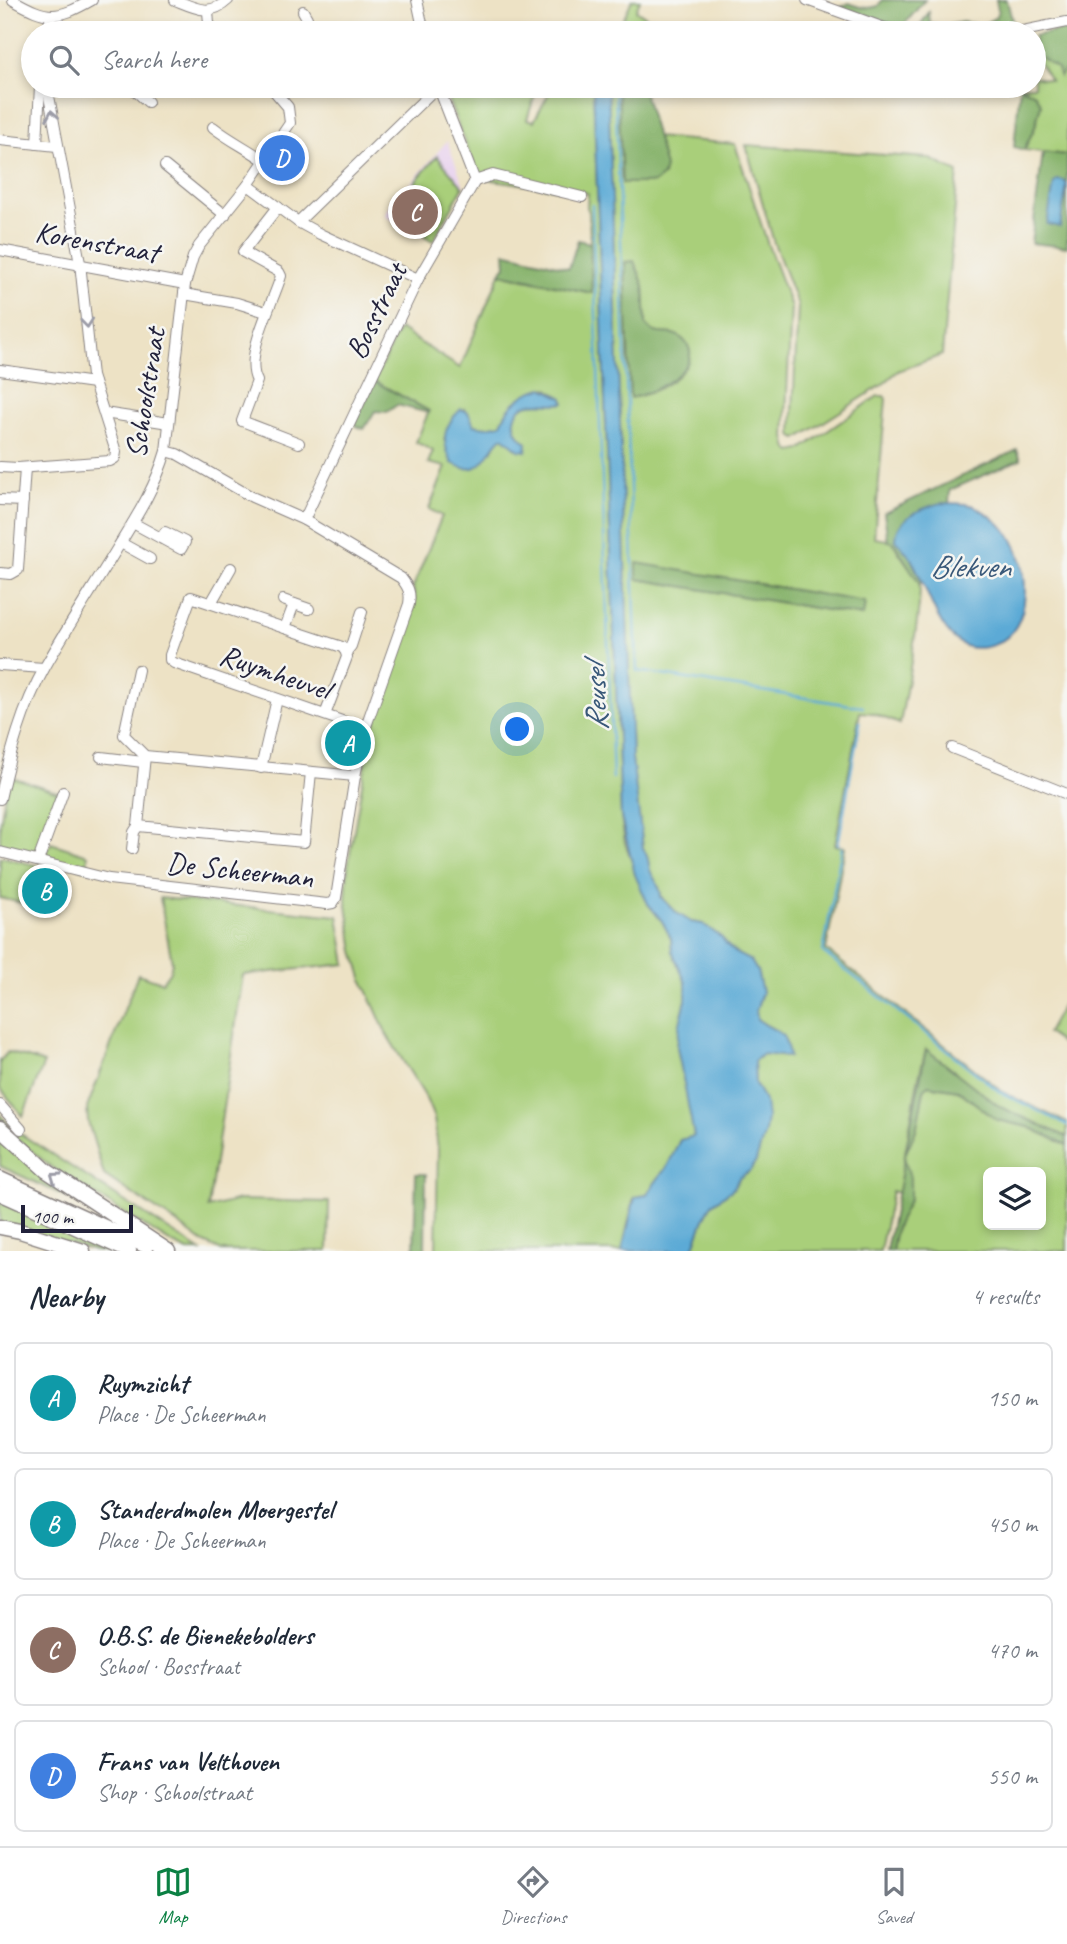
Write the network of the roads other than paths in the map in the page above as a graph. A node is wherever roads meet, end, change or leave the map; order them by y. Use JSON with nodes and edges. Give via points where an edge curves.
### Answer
{"nodes":[{"id":1,"x":13,"y":0,"type":"edge"},
{"id":2,"x":92,"y":0,"type":"edge"},
{"id":3,"x":174,"y":0,"type":"edge"},
{"id":4,"x":228,"y":0,"type":"edge"},
{"id":5,"x":416,"y":0,"type":"edge"},
{"id":6,"x":807,"y":0,"type":"edge"},
{"id":7,"x":208,"y":11,"type":"junction"},
{"id":8,"x":303,"y":11,"type":"dead end"},
{"id":9,"x":51,"y":17,"type":"junction"},
{"id":10,"x":50,"y":21,"type":"edge"},
{"id":11,"x":209,"y":21,"type":"edge"},
{"id":12,"x":307,"y":21,"type":"edge"},
{"id":13,"x":421,"y":21,"type":"edge"},
{"id":14,"x":865,"y":21,"type":"edge"},
{"id":15,"x":1067,"y":22,"type":"edge"},
{"id":16,"x":1046,"y":26,"type":"edge"},
{"id":17,"x":41,"y":98,"type":"edge"},
{"id":18,"x":49,"y":98,"type":"edge"},
{"id":19,"x":144,"y":98,"type":"edge"},
{"id":20,"x":280,"y":98,"type":"edge"},
{"id":21,"x":426,"y":98,"type":"edge"},
{"id":22,"x":443,"y":98,"type":"edge"},
{"id":23,"x":148,"y":102,"type":"dead end"},
{"id":24,"x":213,"y":127,"type":"dead end"},
{"id":25,"x":0,"y":140,"type":"edge"},
{"id":26,"x":37,"y":144,"type":"junction"},
{"id":27,"x":57,"y":146,"type":"junction"},
{"id":28,"x":265,"y":161,"type":"junction"},
{"id":29,"x":165,"y":166,"type":"dead end"},
{"id":30,"x":475,"y":181,"type":"junction"},
{"id":31,"x":248,"y":185,"type":"junction"},
{"id":32,"x":582,"y":197,"type":"dead end"},
{"id":33,"x":278,"y":207,"type":"junction"},
{"id":34,"x":225,"y":215,"type":"junction"},
{"id":35,"x":298,"y":222,"type":"junction"},
{"id":36,"x":0,"y":250,"type":"edge"},
{"id":37,"x":80,"y":263,"type":"junction"},
{"id":38,"x":418,"y":279,"type":"junction"},
{"id":39,"x":185,"y":289,"type":"junction"},
{"id":40,"x":267,"y":312,"type":"junction"},
{"id":41,"x":0,"y":370,"type":"edge"},
{"id":42,"x":94,"y":383,"type":"junction"},
{"id":43,"x":104,"y":413,"type":"junction"},
{"id":44,"x":169,"y":423,"type":"junction"},
{"id":45,"x":299,"y":443,"type":"dead end"},
{"id":46,"x":166,"y":451,"type":"junction"},
{"id":47,"x":0,"y":467,"type":"edge"},
{"id":48,"x":25,"y":468,"type":"junction"},
{"id":49,"x":0,"y":500,"type":"edge"},
{"id":50,"x":23,"y":501,"type":"junction"},
{"id":51,"x":304,"y":520,"type":"junction"},
{"id":52,"x":133,"y":523,"type":"junction"},
{"id":53,"x":162,"y":539,"type":"dead end"},
{"id":54,"x":121,"y":543,"type":"junction"},
{"id":55,"x":150,"y":559,"type":"dead end"},
{"id":56,"x":231,"y":568,"type":"dead end"},
{"id":57,"x":0,"y":573,"type":"edge"},
{"id":58,"x":211,"y":603,"type":"junction"},
{"id":59,"x":309,"y":609,"type":"dead end"},
{"id":60,"x":362,"y":612,"type":"dead end"},
{"id":61,"x":285,"y":628,"type":"junction"},
{"id":62,"x":346,"y":652,"type":"junction"},
{"id":63,"x":0,"y":665,"type":"edge"},
{"id":64,"x":44,"y":668,"type":"junction"},
{"id":65,"x":138,"y":670,"type":"dead end"},
{"id":66,"x":278,"y":699,"type":"junction"},
{"id":67,"x":325,"y":715,"type":"junction"},
{"id":68,"x":365,"y":729,"type":"junction"},
{"id":69,"x":952,"y":748,"type":"dead end"},
{"id":70,"x":101,"y":757,"type":"dead end"},
{"id":71,"x":144,"y":759,"type":"junction"},
{"id":72,"x":261,"y":768,"type":"junction"},
{"id":73,"x":311,"y":772,"type":"junction"},
{"id":74,"x":355,"y":776,"type":"junction"},
{"id":75,"x":63,"y":792,"type":"dead end"},
{"id":76,"x":1067,"y":794,"type":"edge"},
{"id":77,"x":0,"y":799,"type":"edge"},
{"id":78,"x":138,"y":825,"type":"junction"},
{"id":79,"x":132,"y":849,"type":"dead end"},
{"id":80,"x":0,"y":852,"type":"edge"},
{"id":81,"x":38,"y":861,"type":"junction"},
{"id":82,"x":0,"y":1105,"type":"edge"},
{"id":83,"x":0,"y":1128,"type":"edge"},
{"id":84,"x":21,"y":1129,"type":"dead end"},
{"id":85,"x":0,"y":1179,"type":"edge"},
{"id":86,"x":0,"y":1193,"type":"edge"},
{"id":87,"x":0,"y":1227,"type":"edge"},
{"id":88,"x":83,"y":1251,"type":"edge"},
{"id":89,"x":129,"y":1251,"type":"edge"},
{"id":90,"x":157,"y":1251,"type":"edge"},
{"id":91,"x":168,"y":1251,"type":"edge"}],
"edges":[{"from":1,"to":9,"type":"street"},
{"from":2,"to":9,"type":"street"},
{"from":3,"to":7,"type":"street"},
{"from":4,"to":7,"type":"street"},
{"from":5,"to":13,"type":"street"},
{"from":6,"to":14,"type":"street"},
{"from":7,"to":11,"type":"street"},
{"from":8,"to":12,"type":"street"},
{"from":9,"to":10,"type":"street"},
{"from":15,"to":16,"type":"street"},
{"from":17,"to":26,"type":"street"},
{"from":27,"to":18,"type":"street","one_way":true},
{"from":19,"to":23,"type":"street"},
{"from":20,"to":28,"type":"street","name":"Schoolstraat","via":[[291,115],[286,131]]},
{"from":21,"to":35,"type":"street"},
{"from":22,"to":30,"type":"street"},
{"from":24,"to":28,"type":"street"},
{"from":25,"to":26,"type":"street"},
{"from":26,"to":27,"type":"street"},
{"from":27,"to":37,"type":"street"},
{"from":28,"to":31,"type":"street","name":"Schoolstraat"},
{"from":29,"to":34,"type":"street"},
{"from":30,"to":32,"type":"street","via":[[493,175]]},
{"from":30,"to":38,"type":"street","name":"Bosstraat"},
{"from":31,"to":33,"type":"street"},
{"from":31,"to":34,"type":"street","name":"Schoolstraat"},
{"from":33,"to":35,"type":"street"},
{"from":33,"to":40,"type":"street","via":[[243,252],[281,276]]},
{"from":34,"to":39,"type":"street","name":"Schoolstraat","via":[[193,257]]},
{"from":35,"to":38,"type":"street"},
{"from":36,"to":37,"type":"street","name":"Korenstraat"},
{"from":37,"to":39,"type":"street","name":"Korenstraat"},
{"from":37,"to":42,"type":"street","one_way":true},
{"from":38,"to":51,"type":"street","name":"Bosstraat"},
{"from":39,"to":40,"type":"street","name":"Korenstraat"},
{"from":39,"to":44,"type":"street","name":"Schoolstraat"},
{"from":40,"to":45,"type":"street","via":[[256,347],[257,381],[242,421]]},
{"from":41,"to":42,"type":"street"},
{"from":42,"to":43,"type":"street"},
{"from":43,"to":44,"type":"street"},
{"from":43,"to":48,"type":"street","via":[[115,458]]},
{"from":44,"to":46,"type":"street","name":"Schoolstraat"},
{"from":46,"to":51,"type":"street","name":"De Scheerman"},
{"from":46,"to":52,"type":"street","name":"Schoolstraat"},
{"from":47,"to":48,"type":"street"},
{"from":48,"to":50,"type":"street"},
{"from":49,"to":50,"type":"street"},
{"from":50,"to":57,"type":"street","via":[[18,570]]},
{"from":51,"to":68,"type":"street","name":"De Scheerman","via":[[401,578],[411,594]]},
{"from":52,"to":53,"type":"street"},
{"from":52,"to":54,"type":"street","name":"Schoolstraat"},
{"from":54,"to":55,"type":"street"},
{"from":54,"to":64,"type":"street","name":"Schoolstraat"},
{"from":56,"to":58,"type":"street"},
{"from":58,"to":61,"type":"street"},
{"from":58,"to":66,"type":"street","name":"Ruymheuvel","via":[[191,597],[170,660]]},
{"from":59,"to":61,"type":"street","via":[[288,602]]},
{"from":60,"to":62,"type":"street"},
{"from":61,"to":62,"type":"street"},
{"from":62,"to":67,"type":"street"},
{"from":63,"to":64,"type":"street"},
{"from":64,"to":77,"type":"street","name":"Schoolstraat","via":[[22,718]]},
{"from":65,"to":71,"type":"street","via":[[124,735]]},
{"from":66,"to":67,"type":"street","name":"Ruymheuvel"},
{"from":66,"to":72,"type":"street"},
{"from":67,"to":68,"type":"street","name":"Ruymheuvel"},
{"from":68,"to":74,"type":"street","name":"De Scheerman"},
{"from":69,"to":76,"type":"street"},
{"from":70,"to":71,"type":"street"},
{"from":71,"to":72,"type":"street"},
{"from":71,"to":78,"type":"street"},
{"from":72,"to":73,"type":"street"},
{"from":73,"to":74,"type":"street"},
{"from":73,"to":78,"type":"street","via":[[304,842]]},
{"from":74,"to":81,"type":"street","name":"De Scheerman","via":[[333,903],[155,886]]},
{"from":75,"to":81,"type":"street"},
{"from":78,"to":79,"type":"street"},
{"from":80,"to":81,"type":"street","name":"De Scheerman"},
{"from":82,"to":84,"type":"street"},
{"from":91,"to":83,"type":"highway","one_way":true,"via":[[47,1171]]},
{"from":85,"to":90,"type":"highway"},
{"from":86,"to":89,"type":"highway"},
{"from":87,"to":88,"type":"highway"}]}
